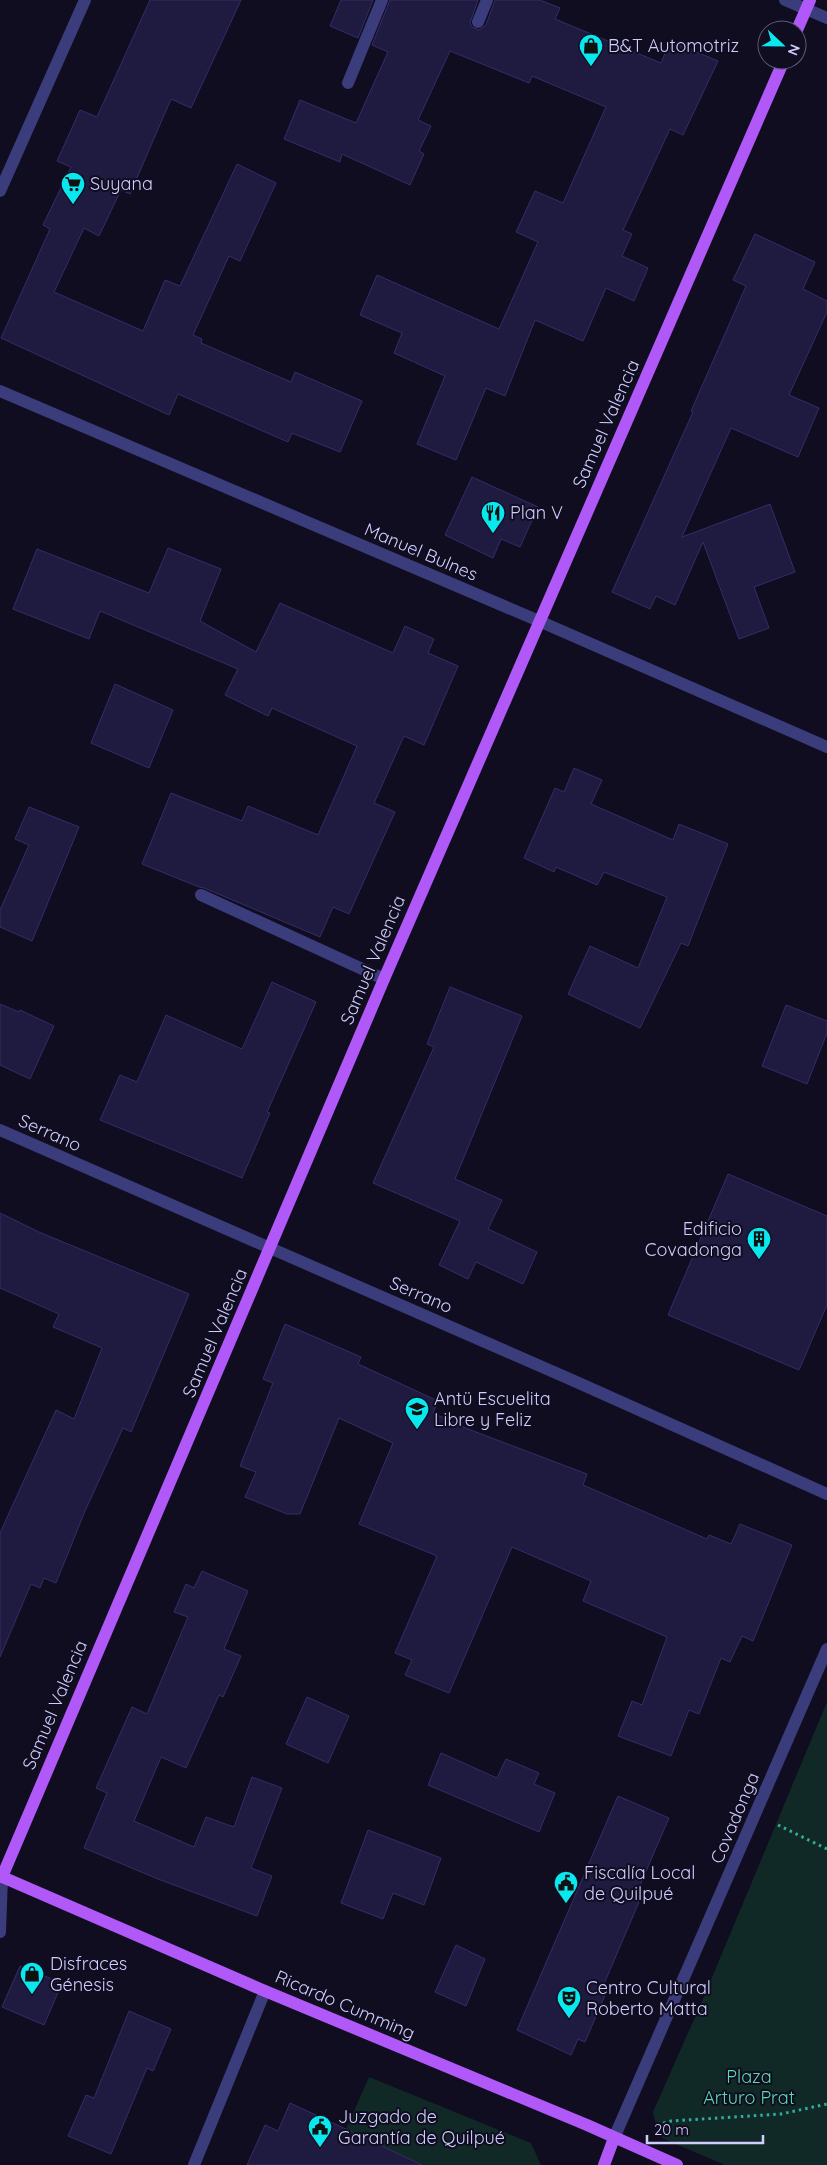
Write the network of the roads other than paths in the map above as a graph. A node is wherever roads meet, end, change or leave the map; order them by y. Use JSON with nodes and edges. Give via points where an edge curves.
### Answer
{"nodes":[{"id":1,"x":85,"y":0,"type":"edge"},
{"id":2,"x":382,"y":0,"type":"edge"},
{"id":3,"x":487,"y":0,"type":"edge"},
{"id":4,"x":785,"y":0,"type":"edge"},
{"id":5,"x":808,"y":5,"type":"edge"},
{"id":6,"x":827,"y":18,"type":"edge"},
{"id":7,"x":801,"y":20,"type":"edge"},
{"id":8,"x":478,"y":22,"type":"dead end"},
{"id":9,"x":780,"y":70,"type":"edge"},
{"id":10,"x":348,"y":83,"type":"dead end"},
{"id":11,"x":0,"y":191,"type":"edge"},
{"id":12,"x":0,"y":391,"type":"edge"},
{"id":13,"x":539,"y":621,"type":"junction"},
{"id":14,"x":827,"y":747,"type":"edge"},
{"id":15,"x":201,"y":895,"type":"dead end"},
{"id":16,"x":384,"y":979,"type":"junction"},
{"id":17,"x":0,"y":1130,"type":"edge"},
{"id":18,"x":270,"y":1248,"type":"junction"},
{"id":19,"x":827,"y":1494,"type":"edge"},
{"id":20,"x":827,"y":1649,"type":"edge"},
{"id":21,"x":1,"y":1877,"type":"edge"},
{"id":22,"x":0,"y":1932,"type":"edge"},
{"id":23,"x":264,"y":1991,"type":"junction"},
{"id":24,"x":614,"y":2138,"type":"junction"},
{"id":25,"x":194,"y":2165,"type":"edge"},
{"id":26,"x":604,"y":2165,"type":"edge"},
{"id":27,"x":677,"y":2165,"type":"edge"}],
"edges":[{"from":1,"to":11,"type":"street"},
{"from":2,"to":10,"type":"street"},
{"from":3,"to":8,"type":"street"},
{"from":4,"to":5,"type":"street"},
{"from":5,"to":6,"type":"street"},
{"from":5,"to":7,"type":"main road"},
{"from":9,"to":13,"type":"main road","name":"Samuel Valencia"},
{"from":12,"to":13,"type":"street","name":"Manuel Bulnes"},
{"from":13,"to":14,"type":"street","name":"Manuel Bulnes"},
{"from":13,"to":16,"type":"main road","name":"Samuel Valencia"},
{"from":15,"to":16,"type":"street"},
{"from":16,"to":18,"type":"main road","name":"Samuel Valencia"},
{"from":17,"to":18,"type":"street","name":"Serrano"},
{"from":18,"to":19,"type":"street","name":"Serrano"},
{"from":18,"to":21,"type":"main road","name":"Samuel Valencia"},
{"from":20,"to":24,"type":"street","name":"Covadonga"},
{"from":21,"to":22,"type":"street"},
{"from":21,"to":23,"type":"main road","name":"Ricardo Cumming"},
{"from":23,"to":24,"type":"main road","name":"Ricardo Cumming"},
{"from":23,"to":25,"type":"street"},
{"from":24,"to":26,"type":"main road","name":"Covadonga"},
{"from":24,"to":27,"type":"main road","name":"Ricardo Cumming"}]}
